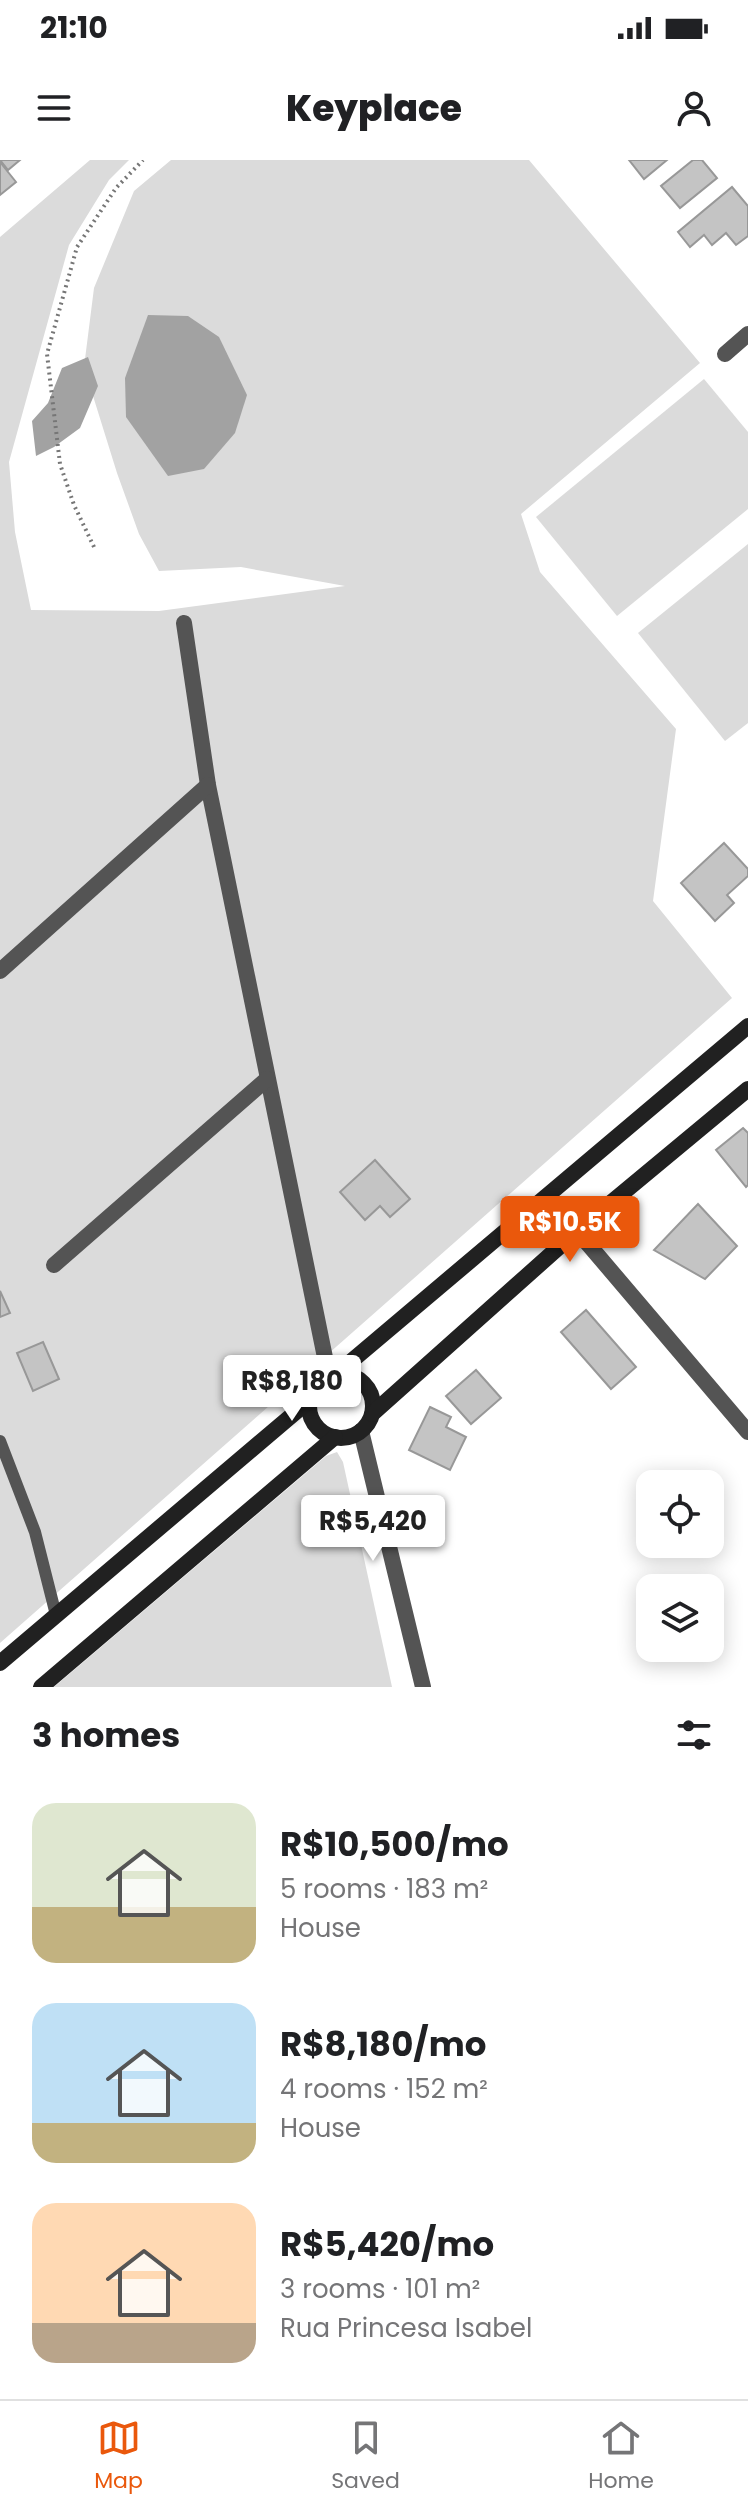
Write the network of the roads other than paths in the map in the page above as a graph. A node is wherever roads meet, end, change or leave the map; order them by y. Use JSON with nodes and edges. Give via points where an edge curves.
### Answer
{"nodes":[{"id":1,"x":748,"y":334,"type":"edge"},
{"id":2,"x":725,"y":354,"type":"dead end"},
{"id":3,"x":184,"y":623,"type":"dead end"},
{"id":4,"x":208,"y":785,"type":"junction"},
{"id":5,"x":0,"y":971,"type":"edge"},
{"id":6,"x":748,"y":1026,"type":"edge"},
{"id":7,"x":267,"y":1079,"type":"junction"},
{"id":8,"x":748,"y":1089,"type":"edge"},
{"id":9,"x":577,"y":1231,"type":"junction"},
{"id":10,"x":54,"y":1265,"type":"dead end"},
{"id":11,"x":332,"y":1376,"type":"junction"},
{"id":12,"x":310,"y":1400,"type":"junction"},
{"id":13,"x":372,"y":1414,"type":"junction"},
{"id":14,"x":361,"y":1431,"type":"junction"},
{"id":15,"x":748,"y":1432,"type":"edge"},
{"id":16,"x":335,"y":1437,"type":"junction"},
{"id":17,"x":0,"y":1441,"type":"edge"},
{"id":18,"x":56,"y":1615,"type":"junction"},
{"id":19,"x":0,"y":1663,"type":"edge"},
{"id":20,"x":424,"y":1686,"type":"edge"},
{"id":21,"x":41,"y":1687,"type":"edge"}],
"edges":[{"from":1,"to":2,"type":"street"},
{"from":3,"to":4,"type":"street"},
{"from":4,"to":5,"type":"street"},
{"from":4,"to":7,"type":"street"},
{"from":6,"to":11,"type":"street"},
{"from":7,"to":10,"type":"street"},
{"from":7,"to":11,"type":"street"},
{"from":8,"to":9,"type":"street"},
{"from":9,"to":13,"type":"street"},
{"from":9,"to":15,"type":"street"},
{"from":11,"to":12,"type":"street","via":[[316,1386]]},
{"from":11,"to":13,"type":"street","via":[[361,1382],[371,1396]]},
{"from":12,"to":16,"type":"street","via":[[312,1420]]},
{"from":12,"to":18,"type":"street"},
{"from":13,"to":14,"type":"street"},
{"from":14,"to":16,"type":"street"},
{"from":14,"to":20,"type":"street"},
{"from":16,"to":21,"type":"street"},
{"from":17,"to":18,"type":"lane","via":[[35,1532]]},
{"from":18,"to":19,"type":"street"}]}
